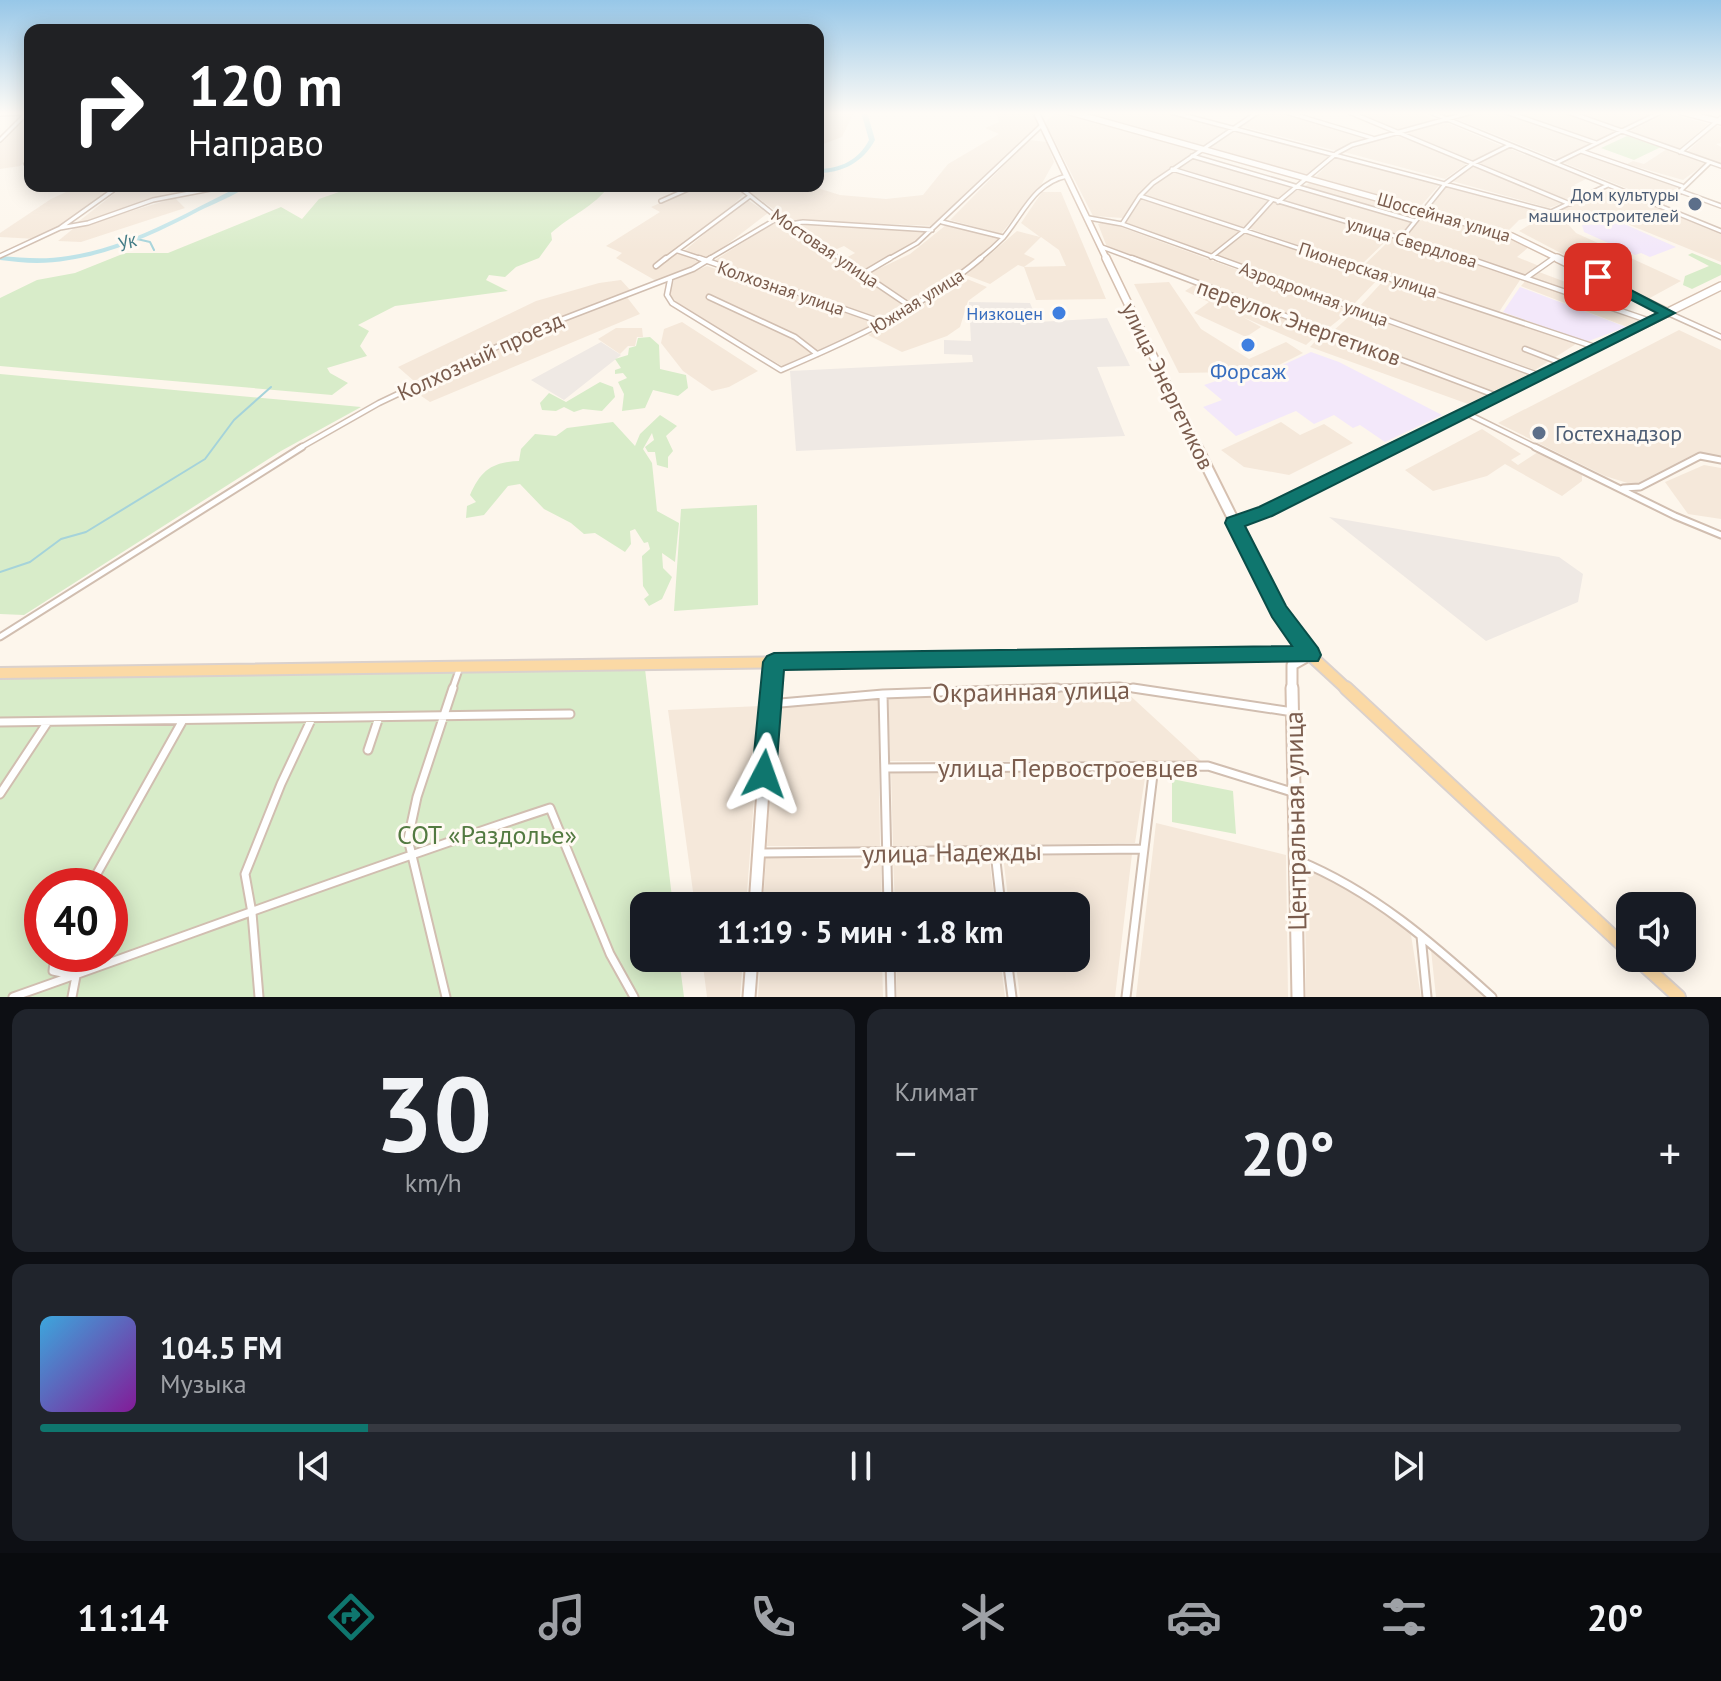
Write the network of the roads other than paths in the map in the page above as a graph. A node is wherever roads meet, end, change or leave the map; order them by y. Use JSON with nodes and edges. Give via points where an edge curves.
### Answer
{"nodes":[{"id":1,"x":1007,"y":159,"type":"edge"},
{"id":2,"x":1058,"y":159,"type":"edge"},
{"id":3,"x":1188,"y":159,"type":"edge"},
{"id":4,"x":1200,"y":159,"type":"edge"},
{"id":5,"x":1239,"y":159,"type":"edge"},
{"id":6,"x":1331,"y":159,"type":"edge"},
{"id":7,"x":1357,"y":159,"type":"edge"},
{"id":8,"x":1460,"y":159,"type":"edge"},
{"id":9,"x":1483,"y":159,"type":"edge"},
{"id":10,"x":1544,"y":159,"type":"edge"},
{"id":11,"x":1565,"y":159,"type":"edge"},
{"id":12,"x":1601,"y":159,"type":"edge"},
{"id":13,"x":1697,"y":159,"type":"edge"},
{"id":14,"x":1555,"y":163,"type":"junction"},
{"id":15,"x":1709,"y":163,"type":"junction"},
{"id":16,"x":1472,"y":164,"type":"junction"},
{"id":17,"x":1721,"y":166,"type":"edge"},
{"id":18,"x":1172,"y":169,"type":"junction"},
{"id":19,"x":1067,"y":176,"type":"junction"},
{"id":20,"x":1310,"y":178,"type":"junction"},
{"id":21,"x":1446,"y":183,"type":"junction"},
{"id":22,"x":1608,"y":185,"type":"junction"},
{"id":23,"x":1298,"y":188,"type":"junction"},
{"id":24,"x":1681,"y":189,"type":"junction"},
{"id":25,"x":111,"y":192,"type":"edge"},
{"id":26,"x":195,"y":192,"type":"edge"},
{"id":27,"x":681,"y":192,"type":"edge"},
{"id":28,"x":745,"y":192,"type":"edge"},
{"id":29,"x":750,"y":196,"type":"junction"},
{"id":30,"x":1140,"y":196,"type":"junction"},
{"id":31,"x":661,"y":201,"type":"dead end"},
{"id":32,"x":1275,"y":201,"type":"junction"},
{"id":33,"x":1571,"y":204,"type":"junction"},
{"id":34,"x":1657,"y":205,"type":"junction"},
{"id":35,"x":1721,"y":206,"type":"edge"},
{"id":36,"x":1423,"y":210,"type":"junction"},
{"id":37,"x":778,"y":218,"type":"junction"},
{"id":38,"x":1089,"y":218,"type":"junction"},
{"id":39,"x":942,"y":221,"type":"junction"},
{"id":40,"x":1415,"y":221,"type":"junction"},
{"id":41,"x":789,"y":224,"type":"junction"},
{"id":42,"x":1122,"y":224,"type":"junction"},
{"id":43,"x":60,"y":228,"type":"junction"},
{"id":44,"x":933,"y":230,"type":"junction"},
{"id":45,"x":1245,"y":230,"type":"junction"},
{"id":46,"x":1721,"y":231,"type":"edge"},
{"id":47,"x":1003,"y":237,"type":"junction"},
{"id":48,"x":1401,"y":239,"type":"junction"},
{"id":49,"x":1102,"y":247,"type":"junction"},
{"id":50,"x":678,"y":251,"type":"junction"},
{"id":51,"x":0,"y":256,"type":"edge"},
{"id":52,"x":1210,"y":257,"type":"junction"},
{"id":53,"x":1556,"y":257,"type":"junction"},
{"id":54,"x":707,"y":263,"type":"junction"},
{"id":55,"x":656,"y":266,"type":"dead end"},
{"id":56,"x":863,"y":274,"type":"junction"},
{"id":57,"x":1526,"y":278,"type":"junction"},
{"id":58,"x":670,"y":279,"type":"junction"},
{"id":59,"x":1721,"y":286,"type":"edge"},
{"id":60,"x":709,"y":297,"type":"dead end"},
{"id":61,"x":913,"y":308,"type":"junction"},
{"id":62,"x":1668,"y":313,"type":"junction"},
{"id":63,"x":1650,"y":321,"type":"junction"},
{"id":64,"x":885,"y":323,"type":"junction"},
{"id":65,"x":1721,"y":337,"type":"edge"},
{"id":66,"x":1595,"y":347,"type":"junction"},
{"id":67,"x":1525,"y":349,"type":"dead end"},
{"id":68,"x":818,"y":354,"type":"junction"},
{"id":69,"x":1561,"y":363,"type":"junction"},
{"id":70,"x":1538,"y":375,"type":"junction"},
{"id":71,"x":1497,"y":396,"type":"junction"},
{"id":72,"x":1464,"y":412,"type":"junction"},
{"id":73,"x":1721,"y":460,"type":"edge"},
{"id":74,"x":1619,"y":489,"type":"junction"},
{"id":75,"x":1234,"y":523,"type":"junction"},
{"id":76,"x":1721,"y":535,"type":"edge"},
{"id":77,"x":0,"y":637,"type":"edge"},
{"id":78,"x":1310,"y":655,"type":"junction"},
{"id":79,"x":774,"y":662,"type":"junction"},
{"id":80,"x":460,"y":666,"type":"junction"},
{"id":81,"x":0,"y":673,"type":"edge"},
{"id":82,"x":883,"y":694,"type":"junction"},
{"id":83,"x":768,"y":704,"type":"junction"},
{"id":84,"x":1293,"y":712,"type":"junction"},
{"id":85,"x":442,"y":714,"type":"junction"},
{"id":86,"x":570,"y":714,"type":"dead end"},
{"id":87,"x":380,"y":716,"type":"junction"},
{"id":88,"x":312,"y":718,"type":"junction"},
{"id":89,"x":183,"y":719,"type":"junction"},
{"id":90,"x":0,"y":722,"type":"edge"},
{"id":91,"x":48,"y":723,"type":"junction"},
{"id":92,"x":368,"y":750,"type":"dead end"},
{"id":93,"x":1154,"y":766,"type":"junction"},
{"id":94,"x":885,"y":768,"type":"junction"},
{"id":95,"x":1295,"y":793,"type":"junction"},
{"id":96,"x":0,"y":794,"type":"edge"},
{"id":97,"x":1144,"y":849,"type":"junction"},
{"id":98,"x":995,"y":852,"type":"junction"},
{"id":99,"x":759,"y":853,"type":"junction"},
{"id":100,"x":886,"y":853,"type":"junction"},
{"id":101,"x":409,"y":854,"type":"junction"},
{"id":102,"x":1296,"y":859,"type":"junction"},
{"id":103,"x":100,"y":868,"type":"edge"},
{"id":104,"x":756,"y":892,"type":"edge"},
{"id":105,"x":887,"y":892,"type":"edge"},
{"id":106,"x":999,"y":892,"type":"edge"},
{"id":107,"x":252,"y":913,"type":"junction"},
{"id":108,"x":1421,"y":935,"type":"junction"},
{"id":109,"x":1616,"y":939,"type":"edge"},
{"id":110,"x":58,"y":972,"type":"edge"},
{"id":111,"x":751,"y":972,"type":"edge"},
{"id":112,"x":890,"y":972,"type":"edge"},
{"id":113,"x":1009,"y":972,"type":"edge"},
{"id":114,"x":1651,"y":972,"type":"edge"},
{"id":115,"x":76,"y":976,"type":"junction"},
{"id":116,"x":13,"y":997,"type":"edge"},
{"id":117,"x":72,"y":997,"type":"edge"},
{"id":118,"x":259,"y":997,"type":"edge"},
{"id":119,"x":446,"y":997,"type":"edge"},
{"id":120,"x":634,"y":997,"type":"edge"},
{"id":121,"x":749,"y":997,"type":"edge"},
{"id":122,"x":891,"y":997,"type":"edge"},
{"id":123,"x":1012,"y":997,"type":"edge"},
{"id":124,"x":1126,"y":997,"type":"edge"},
{"id":125,"x":1298,"y":997,"type":"edge"},
{"id":126,"x":1427,"y":997,"type":"edge"},
{"id":127,"x":1492,"y":997,"type":"edge"},
{"id":128,"x":1679,"y":997,"type":"edge"}],
"edges":[{"from":1,"to":39,"type":"street"},
{"from":2,"to":19,"type":"street","name":"улица Энергетиков"},
{"from":3,"to":18,"type":"street"},
{"from":4,"to":23,"type":"street"},
{"from":5,"to":20,"type":"street","name":"Шоссейная улица"},
{"from":6,"to":20,"type":"street"},
{"from":7,"to":21,"type":"street"},
{"from":8,"to":16,"type":"street"},
{"from":9,"to":16,"type":"street"},
{"from":10,"to":14,"type":"street"},
{"from":11,"to":14,"type":"street"},
{"from":12,"to":24,"type":"street"},
{"from":13,"to":15,"type":"street"},
{"from":14,"to":22,"type":"street"},
{"from":15,"to":17,"type":"street"},
{"from":15,"to":24,"type":"street"},
{"from":16,"to":21,"type":"street"},
{"from":16,"to":33,"type":"street"},
{"from":18,"to":30,"type":"street"},
{"from":18,"to":32,"type":"street","name":"улица Свердлова"},
{"from":19,"to":38,"type":"street","name":"улица Энергетиков"},
{"from":19,"to":47,"type":"street","name":"Южная улица","via":[[1044,185]]},
{"from":20,"to":23,"type":"street"},
{"from":20,"to":36,"type":"street","name":"Шоссейная улица"},
{"from":21,"to":33,"type":"street","via":[[1551,212]]},
{"from":21,"to":36,"type":"street"},
{"from":22,"to":33,"type":"street"},
{"from":22,"to":34,"type":"street"},
{"from":23,"to":32,"type":"street"},
{"from":23,"to":40,"type":"street"},
{"from":24,"to":34,"type":"street"},
{"from":24,"to":35,"type":"street"},
{"from":25,"to":43,"type":"street"},
{"from":26,"to":43,"type":"street"},
{"from":27,"to":31,"type":"street"},
{"from":28,"to":29,"type":"street","name":"Мостовая улица"},
{"from":29,"to":37,"type":"street","name":"Мостовая улица"},
{"from":29,"to":50,"type":"street"},
{"from":30,"to":42,"type":"street"},
{"from":30,"to":45,"type":"street","name":"Пионерская улица"},
{"from":32,"to":45,"type":"street"},
{"from":32,"to":48,"type":"street","name":"улица Свердлова"},
{"from":34,"to":46,"type":"street"},
{"from":36,"to":40,"type":"street"},
{"from":36,"to":53,"type":"street","name":"Шоссейная улица","via":[[1512,236]]},
{"from":37,"to":41,"type":"street","name":"Мостовая улица"},
{"from":37,"to":54,"type":"street","name":"Колхозный проезд"},
{"from":38,"to":42,"type":"street","name":"Аэродромная улица"},
{"from":38,"to":49,"type":"street","name":"улица Энергетиков"},
{"from":39,"to":44,"type":"street"},
{"from":39,"to":47,"type":"street"},
{"from":40,"to":48,"type":"street"},
{"from":41,"to":44,"type":"street"},
{"from":41,"to":56,"type":"street","name":"Мостовая улица"},
{"from":42,"to":52,"type":"street","name":"Аэродромная улица"},
{"from":43,"to":51,"type":"street"},
{"from":44,"to":56,"type":"street"},
{"from":45,"to":52,"type":"street"},
{"from":45,"to":66,"type":"street","name":"Пионерская улица"},
{"from":47,"to":61,"type":"street","name":"Южная улица","via":[[971,268]]},
{"from":48,"to":57,"type":"street","name":"улица Свердлова"},
{"from":49,"to":71,"type":"street","name":"переулок Энергетиков"},
{"from":49,"to":75,"type":"street","name":"улица Энергетиков"},
{"from":50,"to":54,"type":"street","name":"Колхозная улица"},
{"from":50,"to":55,"type":"street"},
{"from":52,"to":70,"type":"street","name":"Аэродромная улица"},
{"from":53,"to":57,"type":"street"},
{"from":53,"to":62,"type":"street","name":"Шоссейная улица"},
{"from":54,"to":58,"type":"street","name":"Колхозный проезд"},
{"from":54,"to":64,"type":"street","name":"Колхозная улица"},
{"from":56,"to":61,"type":"street","name":"Мостовая улица"},
{"from":57,"to":63,"type":"street","name":"улица Свердлова"},
{"from":58,"to":68,"type":"street","name":"Южная улица","via":[[667,295],[672,303],[781,370]]},
{"from":58,"to":77,"type":"street","name":"Колхозный проезд","via":[[581,310],[379,403]]},
{"from":59,"to":62,"type":"street"},
{"from":60,"to":68,"type":"street","via":[[795,337]]},
{"from":61,"to":64,"type":"street","name":"Южная улица"},
{"from":62,"to":63,"type":"street"},
{"from":62,"to":65,"type":"street"},
{"from":63,"to":66,"type":"street"},
{"from":64,"to":68,"type":"street","name":"Южная улица"},
{"from":66,"to":69,"type":"street"},
{"from":67,"to":69,"type":"street"},
{"from":69,"to":70,"type":"street"},
{"from":70,"to":71,"type":"street"},
{"from":71,"to":72,"type":"street"},
{"from":72,"to":74,"type":"street"},
{"from":72,"to":75,"type":"street"},
{"from":73,"to":74,"type":"street","via":[[1700,456],[1640,487]]},
{"from":74,"to":76,"type":"street"},
{"from":75,"to":78,"type":"street","name":"улица Энергетиков","via":[[1279,611]]},
{"from":78,"to":79,"type":"main road"},
{"from":78,"to":84,"type":"street","name":"Центральная улица","via":[[1292,665]]},
{"from":78,"to":109,"type":"main road"},
{"from":79,"to":80,"type":"main road"},
{"from":79,"to":83,"type":"street"},
{"from":80,"to":81,"type":"main road"},
{"from":80,"to":85,"type":"street"},
{"from":82,"to":83,"type":"street","name":"Окраинная улица"},
{"from":82,"to":84,"type":"street","name":"Окраинная улица","via":[[1119,686]]},
{"from":82,"to":94,"type":"street"},
{"from":83,"to":99,"type":"street"},
{"from":84,"to":95,"type":"street","name":"Центральная улица"},
{"from":85,"to":86,"type":"street"},
{"from":85,"to":87,"type":"street"},
{"from":85,"to":101,"type":"street","via":[[411,820]]},
{"from":87,"to":88,"type":"street"},
{"from":87,"to":92,"type":"street"},
{"from":88,"to":89,"type":"street"},
{"from":88,"to":107,"type":"street","via":[[245,874]]},
{"from":89,"to":91,"type":"street"},
{"from":89,"to":103,"type":"street"},
{"from":90,"to":91,"type":"street"},
{"from":91,"to":96,"type":"street"},
{"from":93,"to":94,"type":"street","name":"улица Первостроевцев"},
{"from":93,"to":95,"type":"street","name":"улица Первостроевцев","via":[[1208,766]]},
{"from":93,"to":97,"type":"street"},
{"from":94,"to":100,"type":"street"},
{"from":95,"to":102,"type":"street","name":"Центральная улица"},
{"from":97,"to":98,"type":"street","name":"улица Надежды"},
{"from":97,"to":124,"type":"street"},
{"from":98,"to":100,"type":"street","name":"улица Надежды"},
{"from":98,"to":106,"type":"street"},
{"from":99,"to":100,"type":"street","name":"улица Надежды"},
{"from":99,"to":104,"type":"street"},
{"from":100,"to":105,"type":"street"},
{"from":101,"to":107,"type":"street"},
{"from":101,"to":119,"type":"street"},
{"from":101,"to":120,"type":"street","via":[[550,808],[610,954]]},
{"from":102,"to":108,"type":"street","via":[[1365,890]]},
{"from":102,"to":125,"type":"street","name":"Центральная улица"},
{"from":107,"to":115,"type":"street"},
{"from":107,"to":118,"type":"street"},
{"from":108,"to":126,"type":"street"},
{"from":108,"to":127,"type":"street"},
{"from":110,"to":115,"type":"street"},
{"from":111,"to":121,"type":"street"},
{"from":112,"to":122,"type":"street"},
{"from":113,"to":123,"type":"street"},
{"from":114,"to":128,"type":"main road"},
{"from":115,"to":116,"type":"street"},
{"from":115,"to":117,"type":"street"}]}
